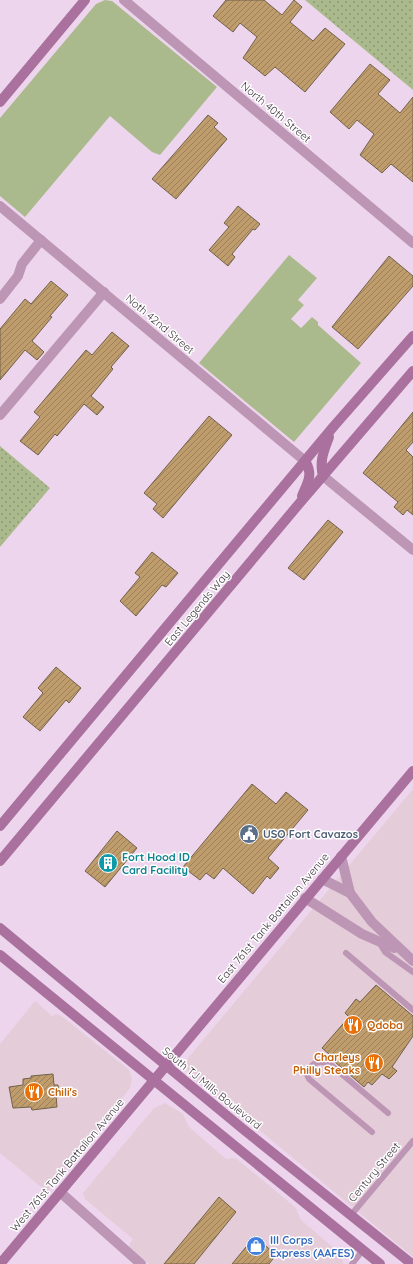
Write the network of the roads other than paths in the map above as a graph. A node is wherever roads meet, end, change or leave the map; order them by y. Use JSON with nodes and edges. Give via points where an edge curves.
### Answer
{"nodes":[{"id":1,"x":85,"y":0,"type":"edge"},
{"id":2,"x":124,"y":0,"type":"edge"},
{"id":3,"x":0,"y":102,"type":"edge"},
{"id":4,"x":0,"y":206,"type":"edge"},
{"id":5,"x":41,"y":240,"type":"junction"},
{"id":6,"x":413,"y":243,"type":"edge"},
{"id":7,"x":104,"y":292,"type":"junction"},
{"id":8,"x":0,"y":299,"type":"edge"},
{"id":9,"x":413,"y":336,"type":"edge"},
{"id":10,"x":413,"y":371,"type":"edge"},
{"id":11,"x":0,"y":415,"type":"edge"},
{"id":12,"x":334,"y":426,"type":"junction"},
{"id":13,"x":306,"y":461,"type":"junction"},
{"id":14,"x":323,"y":476,"type":"junction"},
{"id":15,"x":298,"y":505,"type":"junction"},
{"id":16,"x":413,"y":550,"type":"edge"},
{"id":17,"x":413,"y":771,"type":"edge"},
{"id":18,"x":0,"y":826,"type":"edge"},
{"id":19,"x":341,"y":856,"type":"junction"},
{"id":20,"x":0,"y":861,"type":"edge"},
{"id":21,"x":322,"y":879,"type":"junction"},
{"id":22,"x":350,"y":894,"type":"junction"},
{"id":23,"x":305,"y":898,"type":"junction"},
{"id":24,"x":0,"y":928,"type":"edge"},
{"id":25,"x":378,"y":940,"type":"junction"},
{"id":26,"x":400,"y":950,"type":"junction"},
{"id":27,"x":346,"y":953,"type":"dead end"},
{"id":28,"x":0,"y":955,"type":"edge"},
{"id":29,"x":413,"y":961,"type":"edge"},
{"id":30,"x":413,"y":972,"type":"edge"},
{"id":31,"x":413,"y":1010,"type":"edge"},
{"id":32,"x":165,"y":1065,"type":"junction"},
{"id":33,"x":152,"y":1081,"type":"junction"},
{"id":34,"x":388,"y":1113,"type":"dead end"},
{"id":35,"x":372,"y":1132,"type":"dead end"},
{"id":36,"x":413,"y":1141,"type":"edge"},
{"id":37,"x":60,"y":1192,"type":"junction"},
{"id":38,"x":351,"y":1215,"type":"junction"},
{"id":39,"x":363,"y":1250,"type":"junction"},
{"id":40,"x":0,"y":1264,"type":"edge"},
{"id":41,"x":141,"y":1264,"type":"edge"},
{"id":42,"x":352,"y":1264,"type":"edge"},
{"id":43,"x":380,"y":1264,"type":"edge"},
{"id":44,"x":412,"y":1264,"type":"edge"}],
"edges":[{"from":1,"to":3,"type":"street"},
{"from":2,"to":6,"type":"street","name":"North 40th Street"},
{"from":4,"to":5,"type":"street","name":"Noth 42nd Street"},
{"from":5,"to":7,"type":"street","name":"Noth 42nd Street"},
{"from":5,"to":8,"type":"street"},
{"from":7,"to":11,"type":"street"},
{"from":7,"to":13,"type":"street","name":"Noth 42nd Street"},
{"from":9,"to":12,"type":"street","name":"East Legends Way"},
{"from":10,"to":14,"type":"street","name":"East Legends Way"},
{"from":12,"to":13,"type":"street","name":"East Legends Way"},
{"from":12,"to":14,"type":"street","via":[[321,456]]},
{"from":13,"to":15,"type":"street","via":[[310,476]]},
{"from":13,"to":18,"type":"street","name":"East Legends Way"},
{"from":14,"to":15,"type":"street","name":"East Legends Way"},
{"from":14,"to":16,"type":"street"},
{"from":15,"to":20,"type":"street","name":"East Legends Way"},
{"from":17,"to":19,"type":"street","name":"East 761st Tank Battalion Avenue"},
{"from":19,"to":21,"type":"street","name":"East 761st Tank Battalion Avenue"},
{"from":19,"to":22,"type":"street"},
{"from":21,"to":22,"type":"street"},
{"from":21,"to":23,"type":"street","name":"East 761st Tank Battalion Avenue"},
{"from":22,"to":26,"type":"street","via":[[372,922]]},
{"from":23,"to":25,"type":"street","via":[[334,917]]},
{"from":23,"to":32,"type":"street","name":"East 761st Tank Battalion Avenue"},
{"from":24,"to":32,"type":"street","name":"South TJ Mills Boulevard"},
{"from":25,"to":26,"type":"street"},
{"from":25,"to":30,"type":"lane","via":[[385,952]]},
{"from":26,"to":29,"type":"street"},
{"from":27,"to":31,"type":"lane"},
{"from":28,"to":33,"type":"street"},
{"from":32,"to":33,"type":"street","name":"East 761st Tank Battalion Avenue"},
{"from":32,"to":38,"type":"street","name":"South TJ Mills Boulevard"},
{"from":33,"to":37,"type":"street","name":"West 761st Tank Battalion Avenue"},
{"from":33,"to":39,"type":"street"},
{"from":34,"to":35,"type":"lane","via":[[331,1065],[315,1062],[310,1065],[306,1073],[309,1079]]},
{"from":36,"to":38,"type":"lane","name":"Century Street"},
{"from":37,"to":40,"type":"street","name":"West 761st Tank Battalion Avenue"},
{"from":37,"to":41,"type":"street"},
{"from":38,"to":44,"type":"street","name":"South TJ Mills Boulevard"},
{"from":39,"to":42,"type":"lane"},
{"from":39,"to":43,"type":"street"}]}
